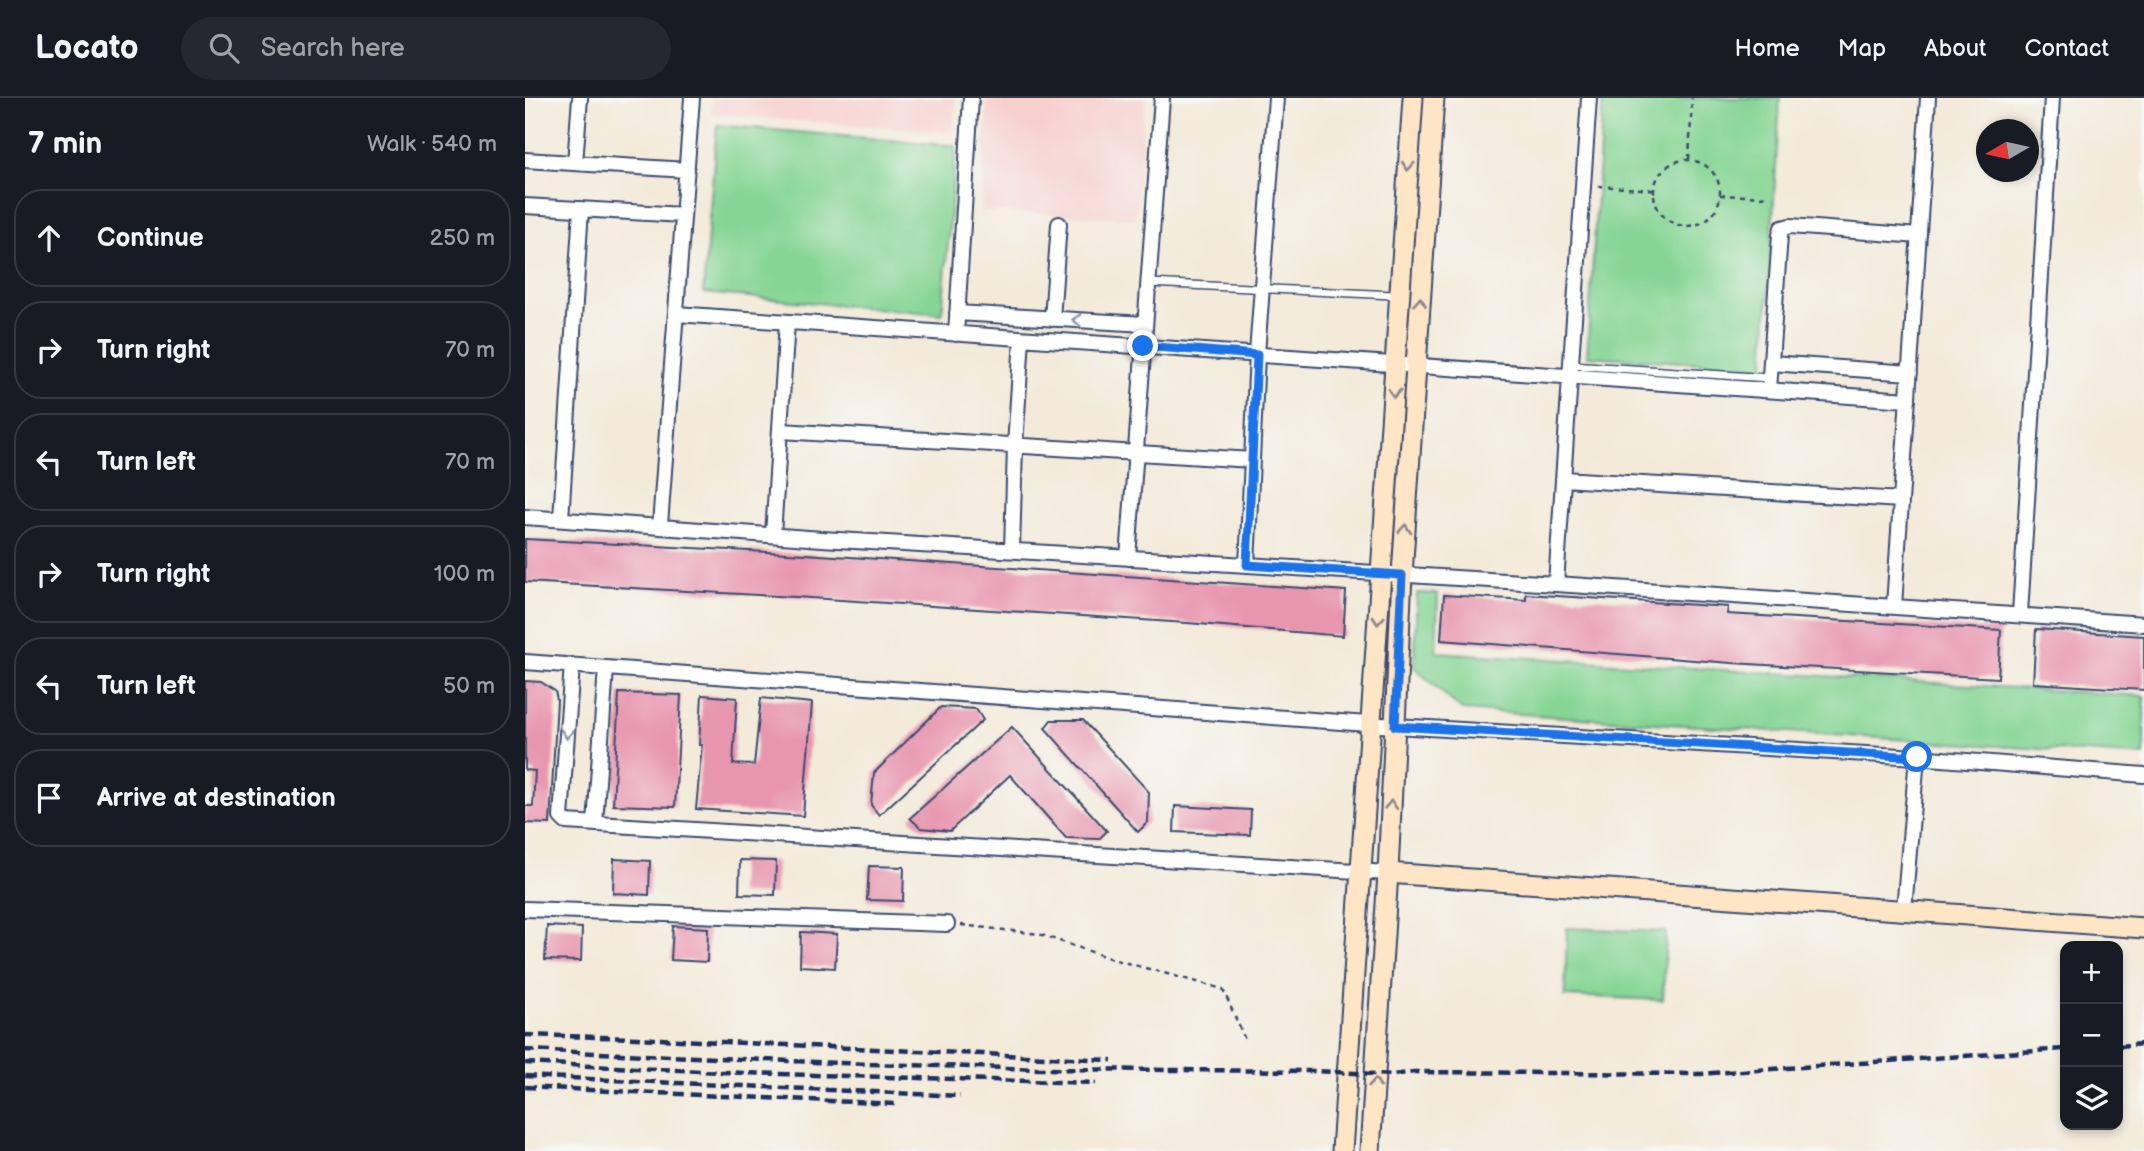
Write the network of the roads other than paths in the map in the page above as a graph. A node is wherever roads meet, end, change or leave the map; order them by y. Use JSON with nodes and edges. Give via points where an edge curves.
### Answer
{"nodes":[{"id":1,"x":580,"y":98,"type":"edge"},
{"id":2,"x":692,"y":98,"type":"edge"},
{"id":3,"x":971,"y":98,"type":"edge"},
{"id":4,"x":1162,"y":98,"type":"edge"},
{"id":5,"x":1276,"y":98,"type":"edge"},
{"id":6,"x":1413,"y":98,"type":"edge"},
{"id":7,"x":1434,"y":98,"type":"edge"},
{"id":8,"x":1589,"y":98,"type":"edge"},
{"id":9,"x":1928,"y":98,"type":"edge"},
{"id":10,"x":2052,"y":98,"type":"edge"},
{"id":11,"x":525,"y":160,"type":"edge"},
{"id":12,"x":576,"y":163,"type":"junction"},
{"id":13,"x":687,"y":170,"type":"junction"},
{"id":14,"x":525,"y":206,"type":"edge"},
{"id":15,"x":581,"y":209,"type":"junction"},
{"id":16,"x":683,"y":215,"type":"junction"},
{"id":17,"x":1059,"y":224,"type":"dead end"},
{"id":18,"x":1919,"y":236,"type":"junction"},
{"id":19,"x":1148,"y":283,"type":"junction"},
{"id":20,"x":1262,"y":289,"type":"junction"},
{"id":21,"x":1393,"y":295,"type":"dead end"},
{"id":22,"x":957,"y":313,"type":"junction"},
{"id":23,"x":676,"y":314,"type":"junction"},
{"id":24,"x":1052,"y":319,"type":"junction"},
{"id":25,"x":787,"y":321,"type":"junction"},
{"id":26,"x":1145,"y":324,"type":"junction"},
{"id":27,"x":956,"y":334,"type":"junction"},
{"id":28,"x":1022,"y":338,"type":"junction"},
{"id":29,"x":1143,"y":346,"type":"junction"},
{"id":30,"x":1257,"y":355,"type":"junction"},
{"id":31,"x":1406,"y":365,"type":"junction"},
{"id":32,"x":1570,"y":371,"type":"junction"},
{"id":33,"x":1910,"y":373,"type":"junction"},
{"id":34,"x":1770,"y":377,"type":"junction"},
{"id":35,"x":1908,"y":400,"type":"junction"},
{"id":36,"x":781,"y":431,"type":"junction"},
{"id":37,"x":1015,"y":446,"type":"junction"},
{"id":38,"x":1135,"y":453,"type":"junction"},
{"id":39,"x":1252,"y":460,"type":"junction"},
{"id":40,"x":1563,"y":479,"type":"junction"},
{"id":41,"x":1901,"y":500,"type":"junction"},
{"id":42,"x":525,"y":517,"type":"edge"},
{"id":43,"x":561,"y":519,"type":"junction"},
{"id":44,"x":660,"y":525,"type":"junction"},
{"id":45,"x":773,"y":535,"type":"junction"},
{"id":46,"x":1012,"y":550,"type":"junction"},
{"id":47,"x":1128,"y":558,"type":"junction"},
{"id":48,"x":1247,"y":565,"type":"junction"},
{"id":49,"x":1381,"y":574,"type":"junction"},
{"id":50,"x":1402,"y":575,"type":"junction"},
{"id":51,"x":1556,"y":584,"type":"junction"},
{"id":52,"x":1893,"y":606,"type":"junction"},
{"id":53,"x":2020,"y":614,"type":"junction"},
{"id":54,"x":2144,"y":624,"type":"edge"},
{"id":55,"x":525,"y":662,"type":"edge"},
{"id":56,"x":572,"y":665,"type":"junction"},
{"id":57,"x":606,"y":667,"type":"junction"},
{"id":58,"x":1371,"y":724,"type":"junction"},
{"id":59,"x":1395,"y":726,"type":"junction"},
{"id":60,"x":1917,"y":757,"type":"junction"},
{"id":61,"x":2144,"y":775,"type":"edge"},
{"id":62,"x":595,"y":824,"type":"junction"},
{"id":63,"x":1361,"y":872,"type":"junction"},
{"id":64,"x":1388,"y":873,"type":"junction"},
{"id":65,"x":525,"y":909,"type":"edge"},
{"id":66,"x":1904,"y":910,"type":"junction"},
{"id":67,"x":947,"y":924,"type":"road end"},
{"id":68,"x":2144,"y":928,"type":"edge"},
{"id":69,"x":1342,"y":1151,"type":"edge"},
{"id":70,"x":1370,"y":1151,"type":"edge"}],
"edges":[{"from":1,"to":12,"type":"street"},
{"from":2,"to":13,"type":"street"},
{"from":3,"to":22,"type":"street"},
{"from":4,"to":19,"type":"street"},
{"from":5,"to":20,"type":"street"},
{"from":6,"to":31,"type":"street","one_way":true},
{"from":31,"to":7,"type":"street","one_way":true},
{"from":8,"to":32,"type":"street"},
{"from":9,"to":18,"type":"street"},
{"from":10,"to":53,"type":"street"},
{"from":11,"to":12,"type":"street"},
{"from":12,"to":13,"type":"street"},
{"from":13,"to":16,"type":"street"},
{"from":14,"to":15,"type":"street"},
{"from":15,"to":16,"type":"street"},
{"from":15,"to":43,"type":"street"},
{"from":16,"to":23,"type":"street"},
{"from":17,"to":24,"type":"street"},
{"from":18,"to":33,"type":"street"},
{"from":18,"to":34,"type":"street","via":[[1782,228]]},
{"from":19,"to":20,"type":"lane"},
{"from":19,"to":26,"type":"street"},
{"from":20,"to":21,"type":"lane"},
{"from":20,"to":30,"type":"street"},
{"from":22,"to":24,"type":"street"},
{"from":22,"to":27,"type":"street"},
{"from":23,"to":25,"type":"street"},
{"from":23,"to":44,"type":"street"},
{"from":26,"to":24,"type":"street","one_way":true},
{"from":25,"to":27,"type":"street"},
{"from":25,"to":36,"type":"street"},
{"from":26,"to":29,"type":"street"},
{"from":27,"to":28,"type":"street"},
{"from":28,"to":29,"type":"street"},
{"from":28,"to":37,"type":"street"},
{"from":29,"to":30,"type":"street"},
{"from":29,"to":38,"type":"street"},
{"from":30,"to":31,"type":"street"},
{"from":30,"to":39,"type":"street"},
{"from":31,"to":32,"type":"street"},
{"from":31,"to":49,"type":"street","one_way":true},
{"from":50,"to":31,"type":"street","one_way":true},
{"from":32,"to":34,"type":"street"},
{"from":32,"to":40,"type":"street"},
{"from":33,"to":34,"type":"street"},
{"from":33,"to":35,"type":"street"},
{"from":34,"to":35,"type":"street"},
{"from":35,"to":41,"type":"street"},
{"from":36,"to":37,"type":"street"},
{"from":36,"to":45,"type":"street"},
{"from":37,"to":38,"type":"street"},
{"from":37,"to":46,"type":"street"},
{"from":38,"to":39,"type":"street"},
{"from":38,"to":47,"type":"street"},
{"from":39,"to":48,"type":"street"},
{"from":40,"to":41,"type":"street"},
{"from":40,"to":51,"type":"street"},
{"from":41,"to":52,"type":"street"},
{"from":42,"to":43,"type":"street"},
{"from":43,"to":44,"type":"street"},
{"from":44,"to":45,"type":"street"},
{"from":45,"to":46,"type":"street"},
{"from":46,"to":47,"type":"street"},
{"from":47,"to":48,"type":"street"},
{"from":48,"to":49,"type":"street"},
{"from":49,"to":50,"type":"street"},
{"from":49,"to":58,"type":"street","one_way":true},
{"from":50,"to":51,"type":"street"},
{"from":50,"to":59,"type":"street"},
{"from":51,"to":52,"type":"street"},
{"from":52,"to":53,"type":"street"},
{"from":53,"to":54,"type":"street"},
{"from":55,"to":56,"type":"street"},
{"from":56,"to":57,"type":"street"},
{"from":56,"to":62,"type":"street","one_way":true,"via":[[561,817],[566,822]]},
{"from":57,"to":58,"type":"street"},
{"from":57,"to":62,"type":"street"},
{"from":58,"to":59,"type":"street"},
{"from":58,"to":63,"type":"street"},
{"from":59,"to":60,"type":"street"},
{"from":64,"to":59,"type":"street","one_way":true},
{"from":60,"to":61,"type":"street"},
{"from":60,"to":66,"type":"street"},
{"from":62,"to":63,"type":"street"},
{"from":63,"to":64,"type":"street"},
{"from":63,"to":69,"type":"street"},
{"from":64,"to":66,"type":"street"},
{"from":70,"to":64,"type":"street","one_way":true},
{"from":65,"to":67,"type":"street"},
{"from":66,"to":68,"type":"street"}]}
